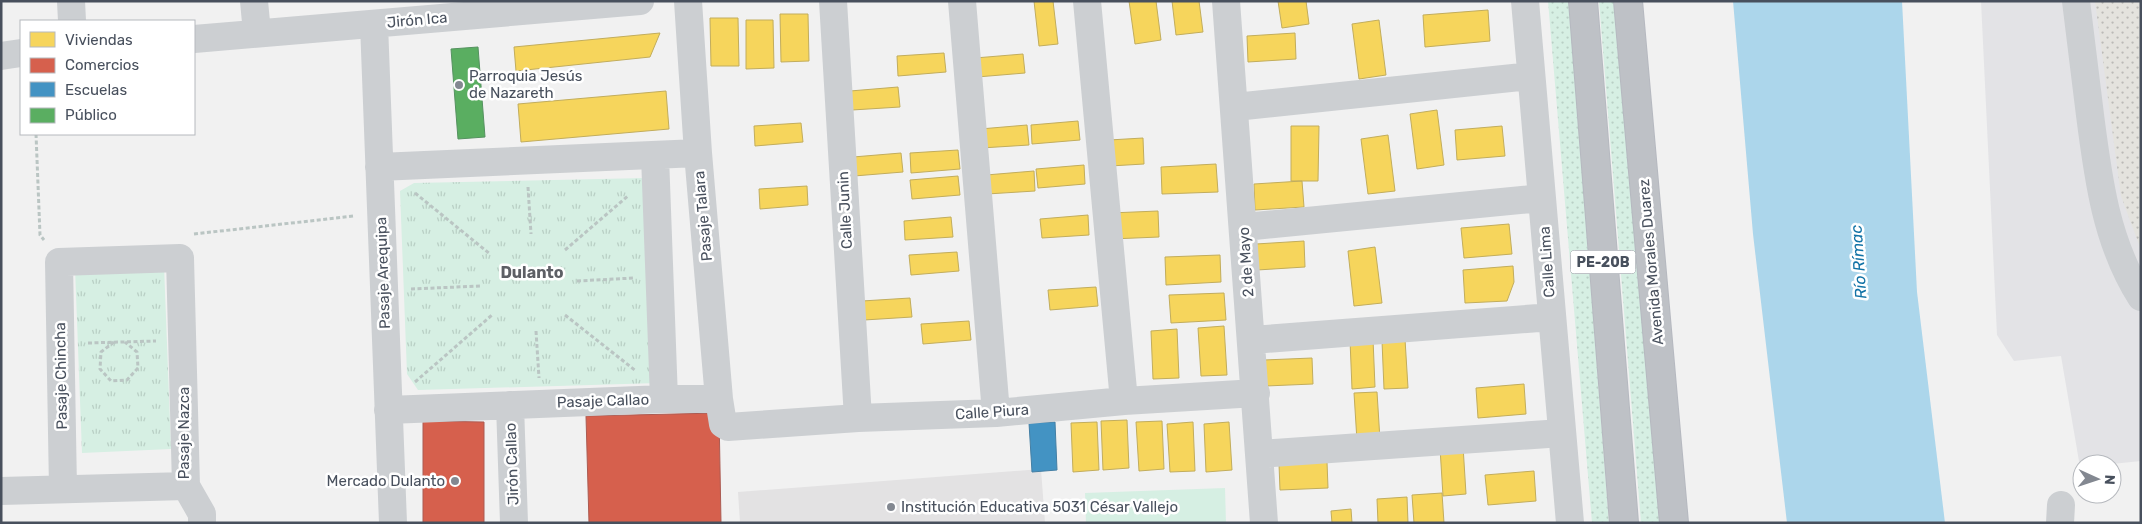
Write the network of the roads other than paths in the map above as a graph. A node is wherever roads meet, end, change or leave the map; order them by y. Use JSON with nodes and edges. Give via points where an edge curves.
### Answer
{"nodes":[{"id":1,"x":71,"y":1,"type":"edge"},
{"id":2,"x":254,"y":1,"type":"edge"},
{"id":3,"x":640,"y":1,"type":"edge"},
{"id":4,"x":688,"y":1,"type":"edge"},
{"id":5,"x":833,"y":1,"type":"edge"},
{"id":6,"x":962,"y":1,"type":"edge"},
{"id":7,"x":1087,"y":1,"type":"edge"},
{"id":8,"x":1226,"y":1,"type":"edge"},
{"id":9,"x":1524,"y":1,"type":"edge"},
{"id":10,"x":1582,"y":1,"type":"edge"},
{"id":11,"x":1628,"y":1,"type":"edge"},
{"id":12,"x":2076,"y":1,"type":"edge"},
{"id":13,"x":72,"y":20,"type":"edge"},
{"id":14,"x":374,"y":24,"type":"junction"},
{"id":15,"x":257,"y":33,"type":"junction"},
{"id":16,"x":195,"y":39,"type":"edge"},
{"id":17,"x":20,"y":53,"type":"edge"},
{"id":18,"x":1,"y":56,"type":"edge"},
{"id":19,"x":1531,"y":76,"type":"junction"},
{"id":20,"x":1235,"y":107,"type":"junction"},
{"id":21,"x":698,"y":153,"type":"junction"},
{"id":22,"x":655,"y":163,"type":"junction"},
{"id":23,"x":379,"y":167,"type":"junction"},
{"id":24,"x":1542,"y":198,"type":"junction"},
{"id":25,"x":1244,"y":227,"type":"junction"},
{"id":26,"x":180,"y":258,"type":"joint"},
{"id":27,"x":2141,"y":297,"type":"edge"},
{"id":28,"x":1552,"y":317,"type":"junction"},
{"id":29,"x":1252,"y":340,"type":"junction"},
{"id":30,"x":1256,"y":393,"type":"junction"},
{"id":31,"x":664,"y":399,"type":"junction"},
{"id":32,"x":719,"y":399,"type":"junction"},
{"id":33,"x":1124,"y":401,"type":"junction"},
{"id":34,"x":510,"y":405,"type":"junction"},
{"id":35,"x":388,"y":409,"type":"junction"},
{"id":36,"x":996,"y":413,"type":"junction"},
{"id":37,"x":858,"y":418,"type":"junction"},
{"id":38,"x":728,"y":427,"type":"joint"},
{"id":39,"x":1562,"y":433,"type":"junction"},
{"id":40,"x":1260,"y":454,"type":"junction"},
{"id":41,"x":186,"y":486,"type":"junction"},
{"id":42,"x":63,"y":489,"type":"junction"},
{"id":43,"x":1,"y":491,"type":"edge"},
{"id":44,"x":202,"y":523,"type":"edge"},
{"id":45,"x":393,"y":523,"type":"edge"},
{"id":46,"x":514,"y":523,"type":"edge"},
{"id":47,"x":1264,"y":523,"type":"edge"},
{"id":48,"x":1570,"y":523,"type":"edge"},
{"id":49,"x":1624,"y":523,"type":"edge"},
{"id":50,"x":1674,"y":523,"type":"edge"}],
"edges":[{"from":1,"to":13,"type":"street"},
{"from":2,"to":15,"type":"street"},
{"from":3,"to":14,"type":"street","name":"Jirón Ica"},
{"from":4,"to":21,"type":"street","name":"Pasaje Talara"},
{"from":5,"to":37,"type":"street","name":"Calle Junin"},
{"from":6,"to":36,"type":"street"},
{"from":7,"to":33,"type":"street"},
{"from":8,"to":20,"type":"street","name":"2 de Mayo"},
{"from":9,"to":19,"type":"street","name":"Calle Lima"},
{"from":10,"to":49,"type":"highway","number":"PE-20B"},
{"from":11,"to":50,"type":"highway","name":"Avenida Morales Duarez","number":"PE-20B"},
{"from":12,"to":27,"type":"street","via":[[2104,206],[2118,255]]},
{"from":14,"to":15,"type":"street","name":"Jirón Ica"},
{"from":14,"to":23,"type":"street","name":"Pasaje Arequipa"},
{"from":15,"to":16,"type":"street","name":"Jirón Ica"},
{"from":17,"to":18,"type":"street"},
{"from":19,"to":20,"type":"street"},
{"from":19,"to":24,"type":"street","name":"Calle Lima"},
{"from":20,"to":25,"type":"street","name":"2 de Mayo"},
{"from":21,"to":22,"type":"street"},
{"from":21,"to":32,"type":"street","name":"Pasaje Talara"},
{"from":22,"to":23,"type":"street","via":[[527,160]]},
{"from":22,"to":31,"type":"street","name":"Pasaje Callao"},
{"from":23,"to":35,"type":"street","name":"Pasaje Arequipa"},
{"from":24,"to":25,"type":"street"},
{"from":24,"to":28,"type":"street","name":"Calle Lima"},
{"from":25,"to":29,"type":"street","name":"2 de Mayo"},
{"from":26,"to":41,"type":"street","name":"Pasaje Nazca"},
{"from":26,"to":42,"type":"street","name":"Pasaje Chincha","via":[[59,262]]},
{"from":28,"to":29,"type":"street"},
{"from":28,"to":39,"type":"street","name":"Calle Lima"},
{"from":29,"to":30,"type":"street","name":"2 de Mayo"},
{"from":30,"to":33,"type":"street","name":"Calle Piura"},
{"from":30,"to":40,"type":"street","name":"2 de Mayo"},
{"from":31,"to":32,"type":"street"},
{"from":31,"to":34,"type":"street","name":"Pasaje Callao"},
{"from":32,"to":38,"type":"street","name":"Pasaje Talara","via":[[722,424]]},
{"from":33,"to":36,"type":"street","name":"Calle Piura"},
{"from":34,"to":35,"type":"street","name":"Pasaje Callao"},
{"from":34,"to":46,"type":"street","name":"Jirón Callao"},
{"from":35,"to":45,"type":"street","name":"Pasaje Arequipa"},
{"from":36,"to":37,"type":"street","name":"Calle Piura"},
{"from":37,"to":38,"type":"street","name":"Calle Piura"},
{"from":39,"to":40,"type":"street"},
{"from":39,"to":48,"type":"street","name":"Calle Lima"},
{"from":40,"to":47,"type":"street","name":"2 de Mayo"},
{"from":41,"to":42,"type":"street","name":"Pasaje Nazca"},
{"from":41,"to":44,"type":"street","via":[[202,514]]},
{"from":42,"to":43,"type":"street","name":"Pasaje Nazca"}]}
